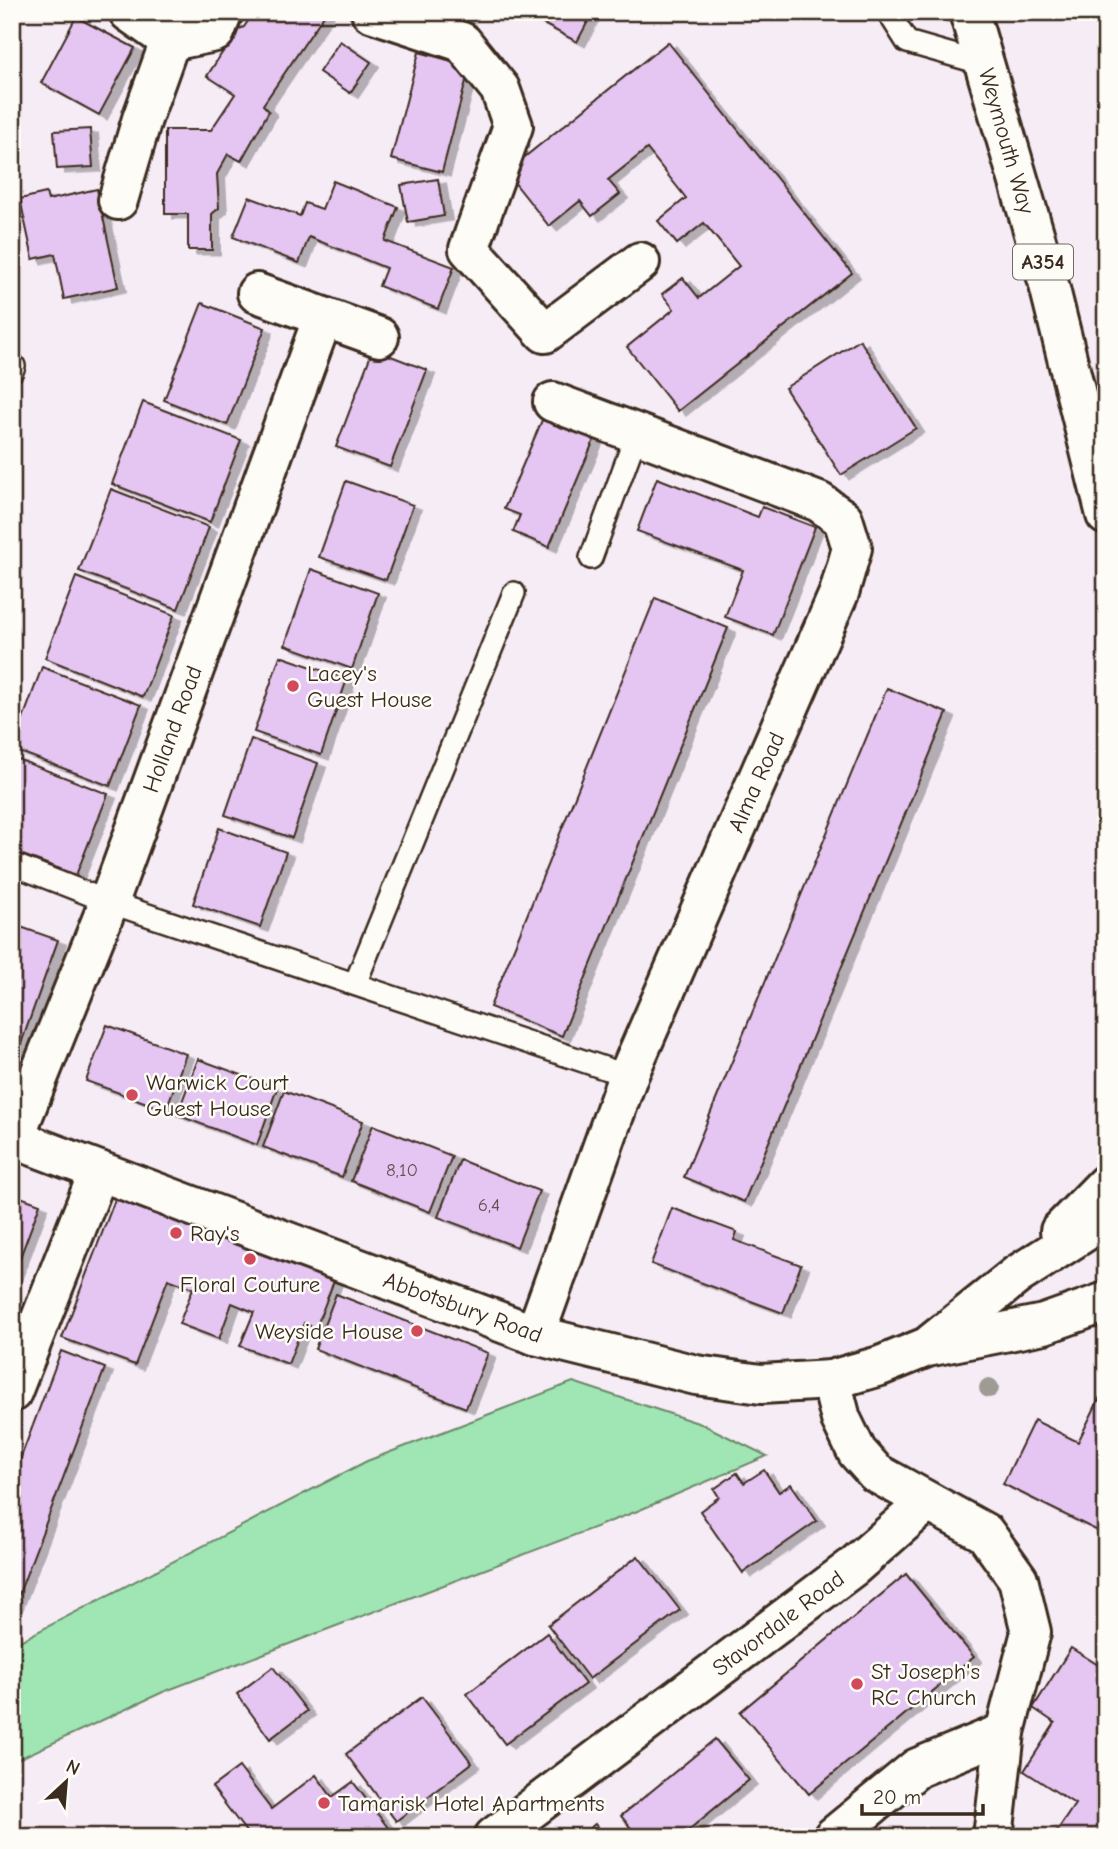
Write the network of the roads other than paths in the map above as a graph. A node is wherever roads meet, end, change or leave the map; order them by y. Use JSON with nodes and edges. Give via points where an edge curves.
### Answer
{"nodes":[{"id":1,"x":129,"y":12,"type":"edge"},
{"id":2,"x":223,"y":12,"type":"edge"},
{"id":3,"x":371,"y":12,"type":"edge"},
{"id":4,"x":888,"y":12,"type":"edge"},
{"id":5,"x":969,"y":12,"type":"edge"},
{"id":6,"x":170,"y":41,"type":"junction"},
{"id":7,"x":984,"y":64,"type":"junction"},
{"id":8,"x":118,"y":200,"type":"dead end"},
{"id":9,"x":640,"y":262,"type":"dead end"},
{"id":10,"x":257,"y":293,"type":"dead end"},
{"id":11,"x":323,"y":317,"type":"junction"},
{"id":12,"x":379,"y":337,"type":"dead end"},
{"id":13,"x":553,"y":402,"type":"dead end"},
{"id":14,"x":637,"y":433,"type":"junction"},
{"id":15,"x":1106,"y":515,"type":"edge"},
{"id":16,"x":591,"y":558,"type":"dead end"},
{"id":17,"x":514,"y":593,"type":"dead end"},
{"id":18,"x":12,"y":864,"type":"edge"},
{"id":19,"x":109,"y":902,"type":"junction"},
{"id":20,"x":355,"y":984,"type":"junction"},
{"id":21,"x":628,"y":1076,"type":"junction"},
{"id":22,"x":13,"y":1138,"type":"edge"},
{"id":23,"x":99,"y":1171,"type":"junction"},
{"id":24,"x":1106,"y":1184,"type":"edge"},
{"id":25,"x":1106,"y":1218,"type":"edge"},
{"id":26,"x":1106,"y":1245,"type":"edge"},
{"id":27,"x":1017,"y":1275,"type":"junction"},
{"id":28,"x":1106,"y":1302,"type":"edge"},
{"id":29,"x":534,"y":1335,"type":"junction"},
{"id":30,"x":927,"y":1347,"type":"junction"},
{"id":31,"x":831,"y":1380,"type":"junction"},
{"id":32,"x":12,"y":1392,"type":"edge"},
{"id":33,"x":926,"y":1503,"type":"junction"},
{"id":34,"x":1005,"y":1732,"type":"junction"},
{"id":35,"x":494,"y":1837,"type":"edge"},
{"id":36,"x":833,"y":1837,"type":"edge"},
{"id":37,"x":993,"y":1837,"type":"edge"}],
"edges":[{"from":1,"to":6,"type":"main road"},
{"from":2,"to":6,"type":"main road","via":[[215,32]]},
{"from":3,"to":9,"type":"main road","via":[[462,42],[500,89],[513,126],[469,249],[545,333]]},
{"from":4,"to":7,"type":"lane","via":[[907,42]]},
{"from":5,"to":7,"type":"main road","name":"Weymouth Way","number":"A354"},
{"from":6,"to":8,"type":"main road"},
{"from":7,"to":15,"type":"main road","name":"Weymouth Way","number":"A354","via":[[1048,281]]},
{"from":10,"to":11,"type":"main road"},
{"from":11,"to":12,"type":"main road"},
{"from":11,"to":19,"type":"main road","name":"Holland Road"},
{"from":13,"to":14,"type":"main road","name":"Alma Road"},
{"from":14,"to":16,"type":"lane"},
{"from":14,"to":21,"type":"main road","name":"Alma Road","via":[[820,502],[843,519],[852,548],[839,593]]},
{"from":17,"to":20,"type":"lane"},
{"from":18,"to":19,"type":"lane"},
{"from":19,"to":20,"type":"lane"},
{"from":19,"to":22,"type":"main road","name":"Holland Road"},
{"from":20,"to":21,"type":"lane"},
{"from":21,"to":29,"type":"main road","name":"Alma Road"},
{"from":22,"to":23,"type":"main road","name":"Abbotsbury Road"},
{"from":23,"to":29,"type":"main road","name":"Abbotsbury Road"},
{"from":23,"to":32,"type":"main road"},
{"from":24,"to":27,"type":"main road"},
{"from":25,"to":27,"type":"main road","name":"Abbotsbury Road"},
{"from":26,"to":27,"type":"main road"},
{"from":27,"to":30,"type":"main road","name":"Abbotsbury Road"},
{"from":28,"to":30,"type":"main road","name":"Abbotsbury Road","via":[[1044,1324]]},
{"from":29,"to":31,"type":"main road","name":"Abbotsbury Road","via":[[696,1375],[761,1384]]},
{"from":30,"to":31,"type":"main road","name":"Abbotsbury Road"},
{"from":31,"to":33,"type":"main road","via":[[841,1419],[857,1452],[876,1473]]},
{"from":33,"to":34,"type":"main road","via":[[985,1534],[1018,1579],[1031,1632]]},
{"from":33,"to":35,"type":"main road","name":"Stavordale Road","via":[[853,1567]]},
{"from":34,"to":36,"type":"main road","via":[[918,1768]]},
{"from":34,"to":37,"type":"main road"}]}
